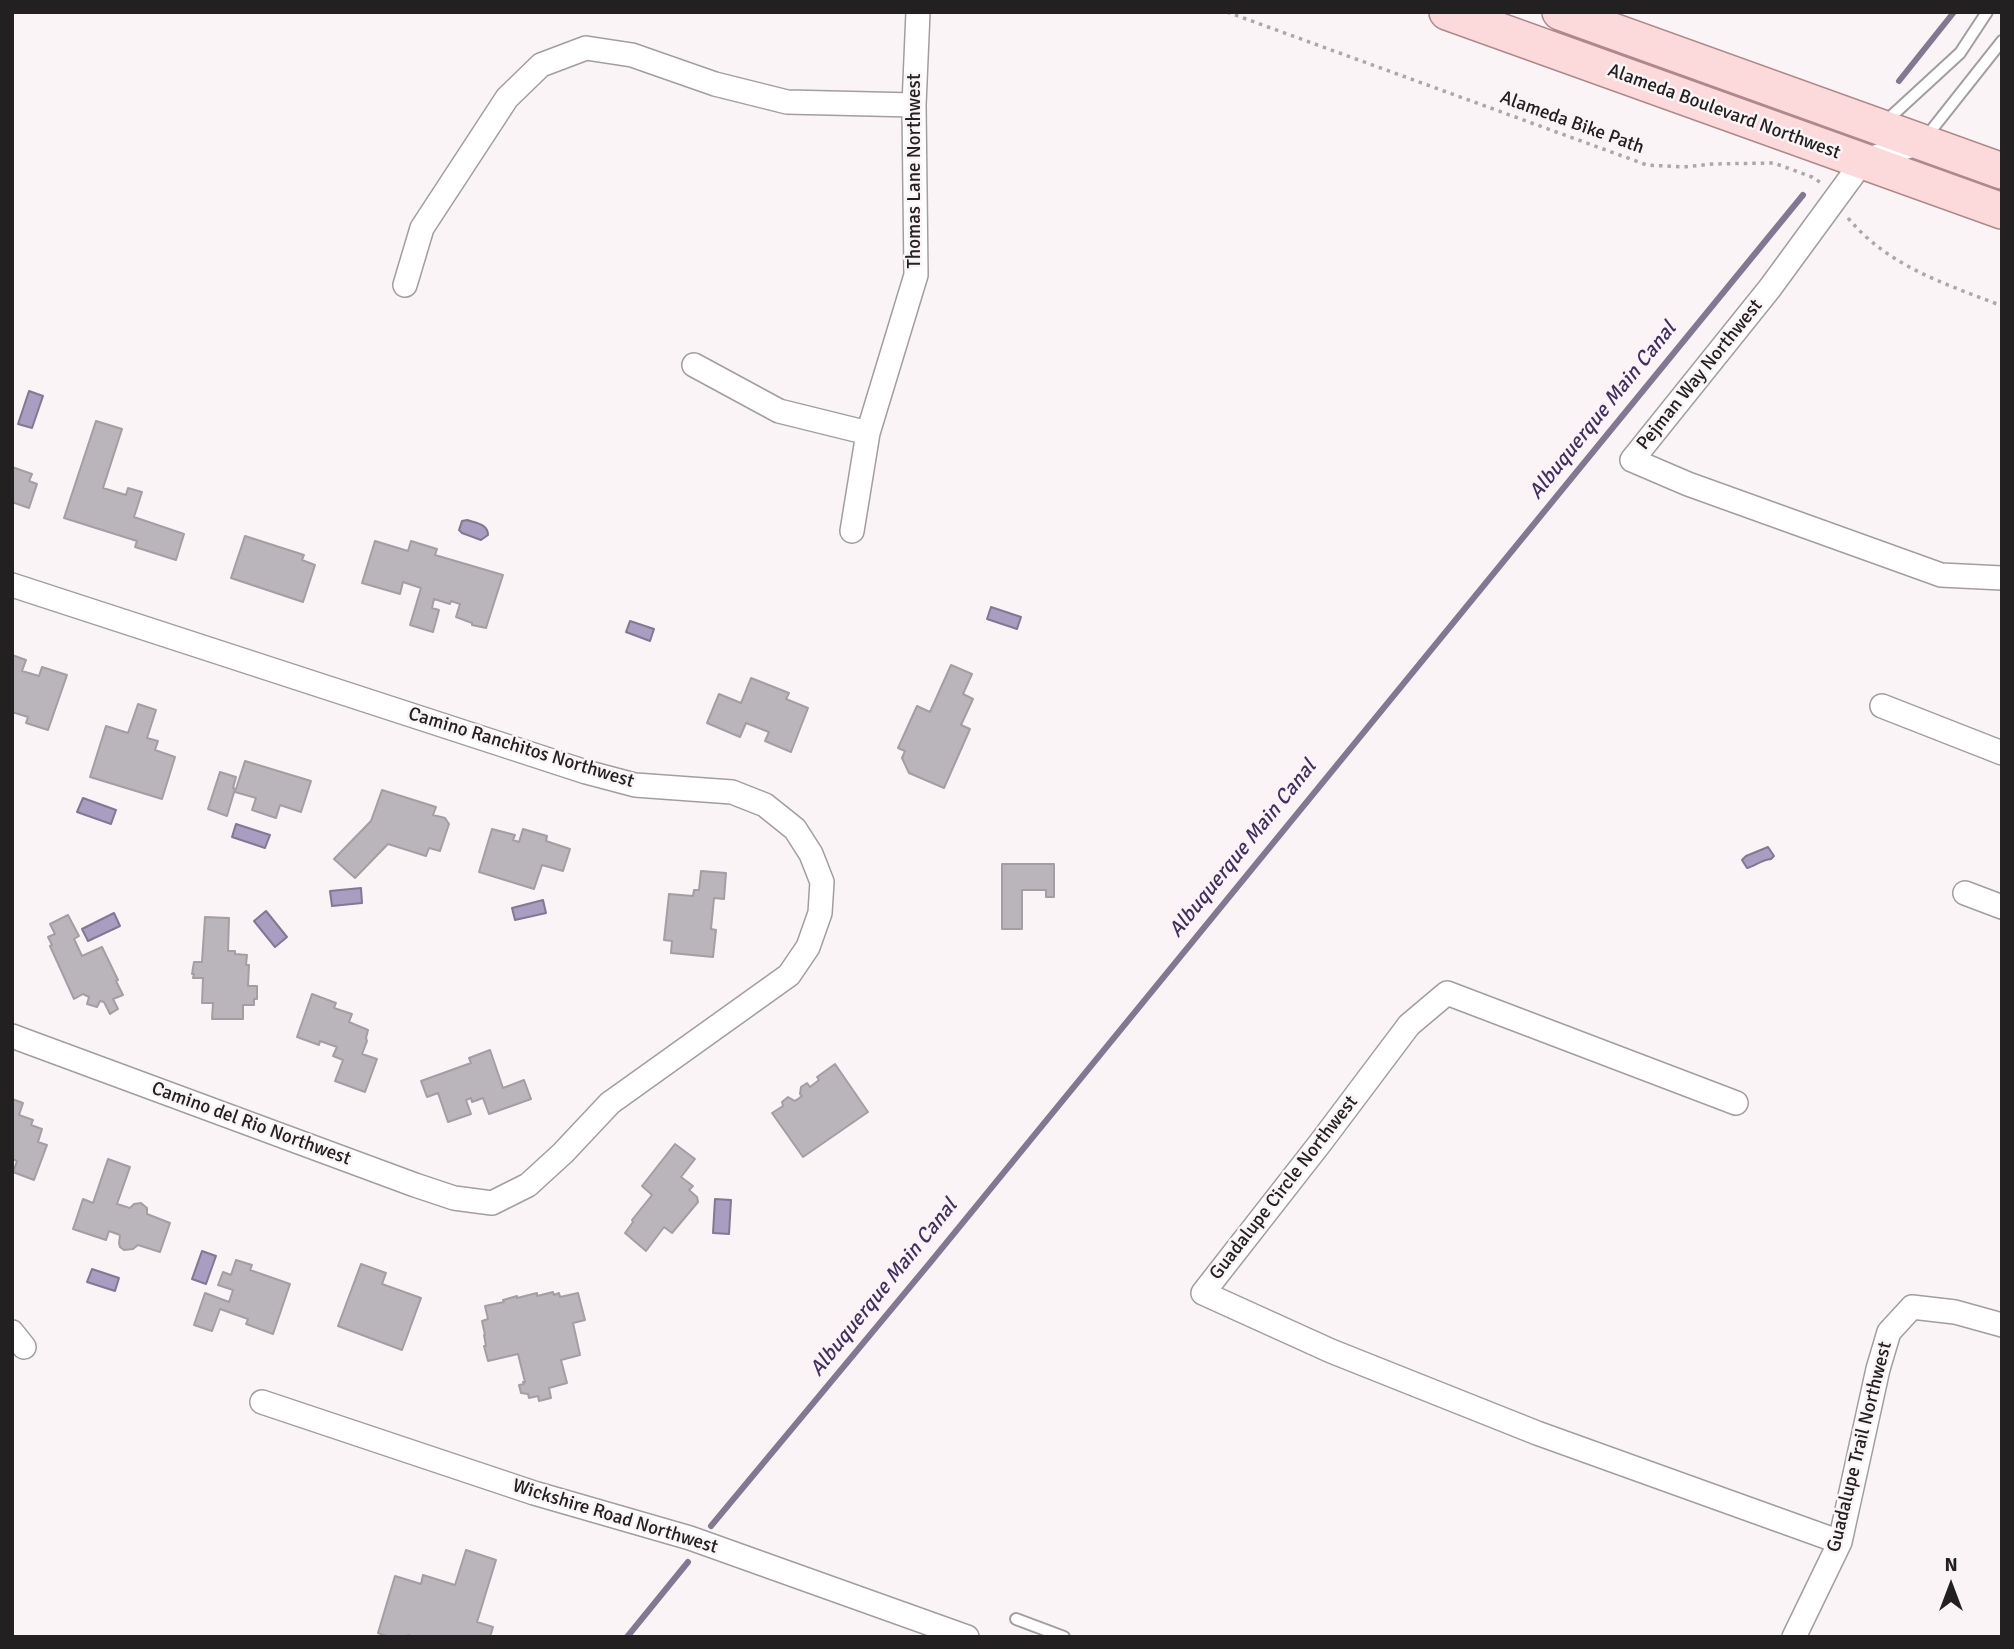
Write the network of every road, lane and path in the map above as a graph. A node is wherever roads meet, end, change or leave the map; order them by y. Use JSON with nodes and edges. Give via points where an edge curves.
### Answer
{"nodes":[{"id":1,"x":918,"y":12,"type":"edge"},
{"id":2,"x":1227,"y":12,"type":"edge"},
{"id":3,"x":1447,"y":12,"type":"edge"},
{"id":4,"x":1559,"y":12,"type":"edge"},
{"id":5,"x":1987,"y":12,"type":"edge"},
{"id":6,"x":2002,"y":41,"type":"edge"},
{"id":7,"x":1659,"y":68,"type":"junction"},
{"id":8,"x":914,"y":105,"type":"junction"},
{"id":9,"x":1879,"y":127,"type":"junction"},
{"id":10,"x":1922,"y":142,"type":"junction"},
{"id":11,"x":1863,"y":161,"type":"junction"},
{"id":12,"x":2002,"y":171,"type":"edge"},
{"id":13,"x":1835,"y":200,"type":"junction"},
{"id":14,"x":2002,"y":211,"type":"edge"},
{"id":15,"x":405,"y":285,"type":"dead end"},
{"id":16,"x":2002,"y":306,"type":"edge"},
{"id":17,"x":694,"y":365,"type":"dead end"},
{"id":18,"x":868,"y":433,"type":"junction"},
{"id":19,"x":852,"y":531,"type":"dead end"},
{"id":20,"x":2002,"y":578,"type":"edge"},
{"id":21,"x":12,"y":585,"type":"edge"},
{"id":22,"x":1882,"y":706,"type":"dead end"},
{"id":23,"x":2002,"y":753,"type":"edge"},
{"id":24,"x":1965,"y":893,"type":"dead end"},
{"id":25,"x":2002,"y":907,"type":"edge"},
{"id":26,"x":12,"y":1036,"type":"edge"},
{"id":27,"x":1736,"y":1103,"type":"dead end"},
{"id":28,"x":492,"y":1202,"type":"joint"},
{"id":29,"x":2002,"y":1325,"type":"edge"},
{"id":30,"x":262,"y":1402,"type":"dead end"},
{"id":31,"x":1840,"y":1542,"type":"junction"},
{"id":32,"x":1016,"y":1619,"type":"dead end"},
{"id":33,"x":967,"y":1637,"type":"edge"},
{"id":34,"x":1064,"y":1637,"type":"edge"},
{"id":35,"x":1794,"y":1637,"type":"edge"}],
"edges":[{"from":1,"to":8,"type":"street","name":"Thomas Lane Northwest"},
{"from":2,"to":13,"type":"path","name":"Alameda Bike Path","via":[[1647,165],[1773,163],[1812,177],[1826,186]]},
{"from":3,"to":7,"type":"main road","name":"Alameda Boulevard Northwest"},
{"from":4,"to":7,"type":"main road","name":"Alameda Boulevard Northwest"},
{"from":5,"to":9,"type":"lane","via":[[1960,53]]},
{"from":6,"to":10,"type":"lane"},
{"from":7,"to":9,"type":"main road","name":"Alameda Boulevard Northwest"},
{"from":7,"to":11,"type":"main road","name":"Alameda Boulevard Northwest"},
{"from":8,"to":15,"type":"street","via":[[787,102],[715,84],[632,55],[586,48],[541,65],[507,98],[422,228]]},
{"from":8,"to":18,"type":"street","name":"Thomas Lane Northwest","via":[[916,275]]},
{"from":9,"to":10,"type":"main road","name":"Alameda Boulevard Northwest"},
{"from":10,"to":11,"type":"street"},
{"from":10,"to":12,"type":"main road","name":"Alameda Boulevard Northwest"},
{"from":11,"to":13,"type":"street","name":"Pejman Way Northwest"},
{"from":11,"to":14,"type":"main road","name":"Alameda Boulevard Northwest"},
{"from":13,"to":16,"type":"path","name":"Alameda Bike Path","via":[[1885,254],[1919,274]]},
{"from":13,"to":20,"type":"street","name":"Pejman Way Northwest","via":[[1632,460],[1941,575]]},
{"from":17,"to":18,"type":"street","via":[[779,411]]},
{"from":18,"to":19,"type":"street","name":"Thomas Lane Northwest"},
{"from":21,"to":28,"type":"street","name":"Camino Ranchitos Northwest","via":[[586,772],[635,785],[732,792],[765,805],[795,829],[822,883],[820,913],[808,947],[789,975],[610,1103],[528,1185]]},
{"from":22,"to":23,"type":"street"},
{"from":24,"to":25,"type":"street"},
{"from":26,"to":28,"type":"street","name":"Camino del Rio Northwest","via":[[454,1198]]},
{"from":27,"to":31,"type":"street","name":"Guadalupe Circle Northwest","via":[[1447,993],[1409,1025],[1203,1293],[1331,1352],[1537,1433]]},
{"from":29,"to":31,"type":"street","name":"Guadalupe Trail Northwest","via":[[1955,1312],[1912,1307],[1889,1332]]},
{"from":30,"to":33,"type":"street","name":"Wickshire Road Northwest","via":[[534,1493],[690,1538]]},
{"from":31,"to":35,"type":"street","name":"Guadalupe Trail Northwest"},
{"from":32,"to":34,"type":"lane"}]}
